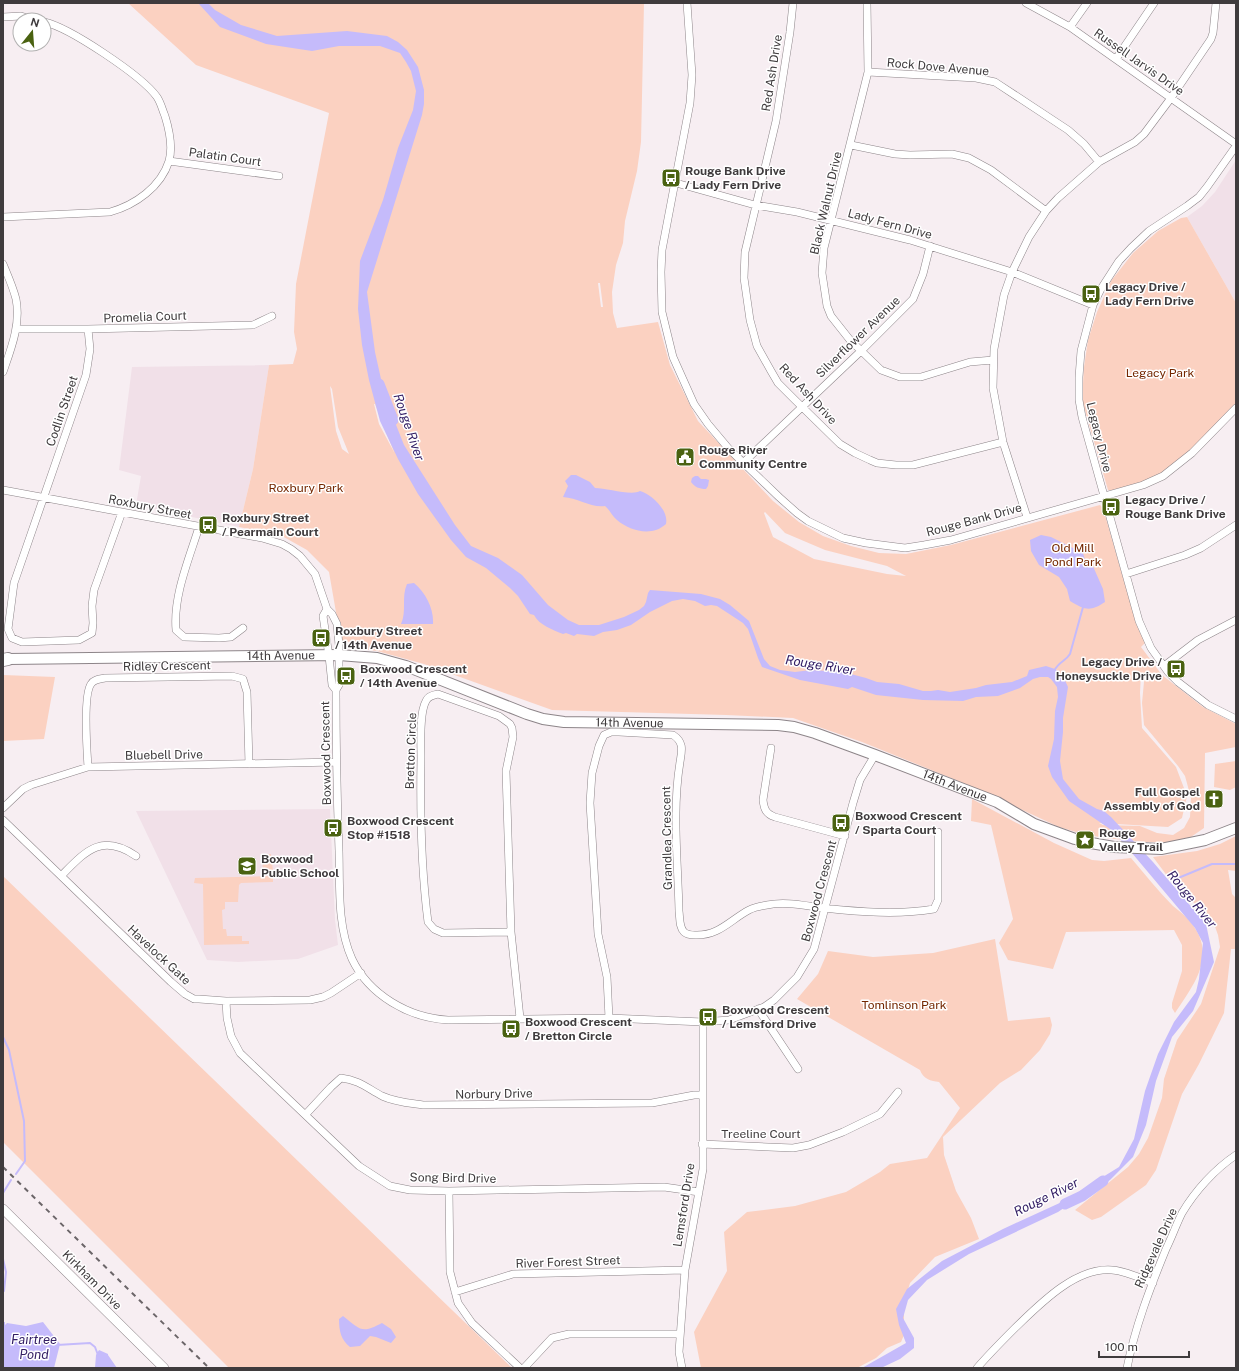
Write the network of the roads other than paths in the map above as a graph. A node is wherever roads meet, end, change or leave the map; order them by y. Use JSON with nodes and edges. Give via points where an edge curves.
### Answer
{"nodes":[{"id":1,"x":687,"y":3,"type":"edge"},
{"id":2,"x":793,"y":3,"type":"edge"},
{"id":3,"x":867,"y":3,"type":"edge"},
{"id":4,"x":1026,"y":3,"type":"edge"},
{"id":5,"x":1087,"y":3,"type":"edge"},
{"id":6,"x":1154,"y":3,"type":"edge"},
{"id":7,"x":1216,"y":3,"type":"edge"},
{"id":8,"x":52,"y":25,"type":"edge"},
{"id":9,"x":1070,"y":27,"type":"junction"},
{"id":10,"x":1116,"y":59,"type":"junction"},
{"id":11,"x":868,"y":72,"type":"junction"},
{"id":12,"x":1171,"y":98,"type":"junction"},
{"id":13,"x":851,"y":145,"type":"junction"},
{"id":14,"x":1236,"y":145,"type":"edge"},
{"id":15,"x":169,"y":161,"type":"junction"},
{"id":16,"x":1099,"y":162,"type":"junction"},
{"id":17,"x":279,"y":176,"type":"dead end"},
{"id":18,"x":676,"y":183,"type":"junction"},
{"id":19,"x":755,"y":205,"type":"junction"},
{"id":20,"x":1046,"y":211,"type":"junction"},
{"id":21,"x":3,"y":217,"type":"edge"},
{"id":22,"x":832,"y":220,"type":"junction"},
{"id":23,"x":930,"y":246,"type":"junction"},
{"id":24,"x":3,"y":264,"type":"edge"},
{"id":25,"x":1012,"y":272,"type":"junction"},
{"id":26,"x":1093,"y":305,"type":"junction"},
{"id":27,"x":272,"y":316,"type":"dead end"},
{"id":28,"x":16,"y":329,"type":"junction"},
{"id":29,"x":88,"y":329,"type":"junction"},
{"id":30,"x":862,"y":350,"type":"junction"},
{"id":31,"x":993,"y":360,"type":"junction"},
{"id":32,"x":3,"y":372,"type":"edge"},
{"id":33,"x":802,"y":406,"type":"junction"},
{"id":34,"x":1236,"y":408,"type":"edge"},
{"id":35,"x":1003,"y":442,"type":"junction"},
{"id":36,"x":743,"y":463,"type":"junction"},
{"id":37,"x":3,"y":490,"type":"edge"},
{"id":38,"x":1104,"y":497,"type":"junction"},
{"id":39,"x":43,"y":498,"type":"junction"},
{"id":40,"x":122,"y":512,"type":"junction"},
{"id":41,"x":1026,"y":517,"type":"junction"},
{"id":42,"x":1236,"y":525,"type":"edge"},
{"id":43,"x":199,"y":527,"type":"junction"},
{"id":44,"x":1126,"y":574,"type":"junction"},
{"id":45,"x":327,"y":609,"type":"junction"},
{"id":46,"x":1236,"y":620,"type":"edge"},
{"id":47,"x":243,"y":628,"type":"dead end"},
{"id":48,"x":334,"y":656,"type":"junction"},
{"id":49,"x":5,"y":660,"type":"edge"},
{"id":50,"x":1164,"y":666,"type":"junction"},
{"id":51,"x":1236,"y":719,"type":"edge"},
{"id":52,"x":771,"y":748,"type":"dead end"},
{"id":53,"x":875,"y":755,"type":"junction"},
{"id":54,"x":336,"y":762,"type":"junction"},
{"id":55,"x":249,"y":764,"type":"junction"},
{"id":56,"x":88,"y":767,"type":"junction"},
{"id":57,"x":3,"y":808,"type":"edge"},
{"id":58,"x":3,"y":820,"type":"edge"},
{"id":59,"x":1236,"y":828,"type":"edge"},
{"id":60,"x":938,"y":832,"type":"dead end"},
{"id":61,"x":845,"y":836,"type":"junction"},
{"id":62,"x":136,"y":856,"type":"dead end"},
{"id":63,"x":61,"y":876,"type":"junction"},
{"id":64,"x":826,"y":908,"type":"junction"},
{"id":65,"x":511,"y":932,"type":"junction"},
{"id":66,"x":361,"y":973,"type":"junction"},
{"id":67,"x":226,"y":1001,"type":"junction"},
{"id":68,"x":758,"y":1009,"type":"junction"},
{"id":69,"x":520,"y":1018,"type":"junction"},
{"id":70,"x":609,"y":1018,"type":"junction"},
{"id":71,"x":703,"y":1022,"type":"junction"},
{"id":72,"x":798,"y":1069,"type":"dead end"},
{"id":73,"x":898,"y":1092,"type":"dead end"},
{"id":74,"x":702,"y":1095,"type":"junction"},
{"id":75,"x":306,"y":1114,"type":"junction"},
{"id":76,"x":702,"y":1144,"type":"junction"},
{"id":77,"x":1236,"y":1155,"type":"edge"},
{"id":78,"x":449,"y":1191,"type":"junction"},
{"id":79,"x":699,"y":1192,"type":"junction"},
{"id":80,"x":3,"y":1209,"type":"edge"},
{"id":81,"x":685,"y":1270,"type":"junction"},
{"id":82,"x":1153,"y":1283,"type":"junction"},
{"id":83,"x":455,"y":1292,"type":"junction"},
{"id":84,"x":680,"y":1334,"type":"junction"},
{"id":85,"x":164,"y":1368,"type":"edge"},
{"id":86,"x":520,"y":1368,"type":"edge"},
{"id":87,"x":524,"y":1368,"type":"edge"},
{"id":88,"x":682,"y":1368,"type":"edge"},
{"id":89,"x":977,"y":1368,"type":"edge"},
{"id":90,"x":1127,"y":1368,"type":"edge"}],
"edges":[{"from":1,"to":18,"type":"street","name":"Rouge Bank Drive","via":[[692,75],[690,103]]},
{"from":2,"to":19,"type":"street","name":"Red Ash Drive","via":[[778,108]]},
{"from":3,"to":11,"type":"street","name":"Black Walnut Drive"},
{"from":4,"to":9,"type":"street","name":"Russell Jarvis Drive"},
{"from":5,"to":9,"type":"street"},
{"from":6,"to":10,"type":"street"},
{"from":7,"to":12,"type":"street","via":[[1211,39]]},
{"from":8,"to":15,"type":"street","via":[[79,37],[149,88],[161,104],[168,126]]},
{"from":9,"to":10,"type":"street","name":"Russell Jarvis Drive"},
{"from":10,"to":12,"type":"street","name":"Russell Jarvis Drive"},
{"from":11,"to":13,"type":"street","name":"Black Walnut Drive"},
{"from":11,"to":16,"type":"street","name":"Rock Dove Avenue","via":[[976,78],[995,82],[1068,130]]},
{"from":12,"to":14,"type":"street","name":"Russell Jarvis Drive"},
{"from":12,"to":16,"type":"street","via":[[1135,142]]},
{"from":13,"to":20,"type":"street","via":[[895,154],[952,154],[969,158],[991,170]]},
{"from":13,"to":22,"type":"street","name":"Black Walnut Drive"},
{"from":14,"to":26,"type":"street","name":"Legacy Drive","via":[[1199,197],[1149,231],[1131,248],[1109,276]]},
{"from":15,"to":17,"type":"street","name":"Palatin Court"},
{"from":15,"to":21,"type":"street","via":[[149,192],[121,209],[110,212]]},
{"from":16,"to":20,"type":"street"},
{"from":18,"to":19,"type":"street","name":"Lady Fern Drive"},
{"from":18,"to":36,"type":"street","name":"Rouge Bank Drive","via":[[662,250],[662,312],[673,357],[694,404]]},
{"from":19,"to":22,"type":"street","name":"Lady Fern Drive"},
{"from":19,"to":33,"type":"street","name":"Red Ash Drive","via":[[745,252],[744,278],[750,320],[757,346],[771,371],[778,382]]},
{"from":20,"to":25,"type":"street"},
{"from":22,"to":23,"type":"street","name":"Lady Fern Drive"},
{"from":22,"to":30,"type":"street","name":"Black Walnut Drive","via":[[824,248],[822,273],[827,306],[850,340]]},
{"from":23,"to":25,"type":"street","name":"Lady Fern Drive"},
{"from":23,"to":30,"type":"street","name":"Silverflower Avenue","via":[[913,299]]},
{"from":24,"to":28,"type":"street","via":[[16,300]]},
{"from":25,"to":26,"type":"street","name":"Lady Fern Drive"},
{"from":25,"to":31,"type":"street","via":[[1003,301]]},
{"from":26,"to":38,"type":"street","name":"Legacy Drive","via":[[1081,351],[1079,400]]},
{"from":27,"to":29,"type":"street","name":"Promelia Court","via":[[253,324]]},
{"from":28,"to":29,"type":"street","name":"Promelia Court"},
{"from":28,"to":32,"type":"street"},
{"from":29,"to":39,"type":"street","name":"Codlin Street","via":[[90,349],[86,375]]},
{"from":30,"to":31,"type":"street","name":"Black Walnut Drive","via":[[881,370],[900,377],[921,377],[970,362]]},
{"from":30,"to":33,"type":"street","name":"Silverflower Avenue"},
{"from":31,"to":35,"type":"street","via":[[993,388]]},
{"from":33,"to":35,"type":"street","name":"Red Ash Drive","via":[[840,444],[877,463],[913,465]]},
{"from":33,"to":36,"type":"street","name":"Silverflower Avenue"},
{"from":34,"to":38,"type":"street","name":"Rouge Bank Drive","via":[[1192,453],[1163,476]]},
{"from":35,"to":41,"type":"street"},
{"from":36,"to":41,"type":"street","name":"Rouge Bank Drive","via":[[797,513],[843,538],[866,543],[905,548],[924,546]]},
{"from":37,"to":39,"type":"street","name":"Roxbury Street"},
{"from":38,"to":41,"type":"street","name":"Rouge Bank Drive"},
{"from":38,"to":44,"type":"street","name":"Legacy Drive"},
{"from":39,"to":40,"type":"street","name":"Roxbury Street"},
{"from":39,"to":40,"type":"street","name":"Codlin Street","via":[[14,583],[8,629],[12,638],[22,642],[79,640],[92,632],[94,590]]},
{"from":40,"to":43,"type":"street","name":"Roxbury Street"},
{"from":42,"to":44,"type":"street","via":[[1201,548]]},
{"from":43,"to":45,"type":"street","name":"Roxbury Street","via":[[262,538],[291,549],[315,574]]},
{"from":43,"to":47,"type":"street","via":[[178,595],[176,630],[184,637],[219,638],[231,637]]},
{"from":44,"to":50,"type":"street","name":"Legacy Drive","via":[[1139,621],[1151,648]]},
{"from":45,"to":48,"type":"street","name":"Roxbury Street","via":[[323,616]]},
{"from":45,"to":48,"type":"street","name":"Roxbury Street","via":[[337,624]]},
{"from":46,"to":50,"type":"street","via":[[1198,640]]},
{"from":48,"to":49,"type":"main road","name":"14th Avenue"},
{"from":48,"to":53,"type":"main road","name":"14th Avenue","via":[[377,658],[400,664],[543,719],[564,722],[778,725],[815,733]]},
{"from":48,"to":54,"type":"street","name":"Boxwood Crescent","via":[[339,685],[336,690]]},
{"from":50,"to":51,"type":"street","name":"Legacy Drive","via":[[1192,694]]},
{"from":52,"to":61,"type":"street","via":[[763,800],[766,812],[775,817]]},
{"from":53,"to":59,"type":"main road","name":"14th Avenue","via":[[997,802],[1034,824],[1075,839],[1114,847],[1161,849],[1205,840]]},
{"from":53,"to":61,"type":"street","name":"Boxwood Crescent","via":[[860,780]]},
{"from":54,"to":55,"type":"street","name":"Bluebell Drive"},
{"from":54,"to":66,"type":"street","name":"Boxwood Crescent","via":[[343,929],[353,960]]},
{"from":55,"to":56,"type":"street","name":"Bluebell Drive"},
{"from":55,"to":56,"type":"street","name":"Ridley Crescent","via":[[247,692],[243,679],[232,676],[120,678],[96,680],[91,684],[87,698]]},
{"from":56,"to":57,"type":"street","name":"Bluebell Drive","via":[[31,785]]},
{"from":58,"to":63,"type":"street","name":"Havelock Gate"},
{"from":60,"to":64,"type":"street","via":[[938,900],[934,909],[875,912]]},
{"from":61,"to":64,"type":"street","name":"Boxwood Crescent"},
{"from":62,"to":63,"type":"street","via":[[124,849],[106,844],[92,848]]},
{"from":63,"to":67,"type":"street","name":"Havelock Gate","via":[[185,994],[194,998]]},
{"from":64,"to":68,"type":"street","name":"Boxwood Crescent","via":[[814,949],[807,963],[774,1000]]},
{"from":64,"to":70,"type":"street","name":"Grandlea Crescent","via":[[780,903],[759,906],[714,933],[691,935],[684,932],[679,911],[676,842],[677,776],[681,753],[679,739],[673,735],[619,732],[604,735],[592,769],[590,803],[598,934],[607,977]]},
{"from":65,"to":65,"type":"street","name":"Bretton Circle","via":[[506,771],[513,737],[512,728],[499,716],[438,694],[431,695],[424,707],[420,783],[428,922],[434,929],[443,933]]},
{"from":65,"to":69,"type":"street","name":"Bretton Circle"},
{"from":66,"to":67,"type":"street","name":"Havelock Gate","via":[[331,994],[310,1000]]},
{"from":66,"to":69,"type":"street","name":"Boxwood Crescent","via":[[391,1002],[420,1015],[448,1020]]},
{"from":67,"to":75,"type":"street","name":"Song Bird Drive","via":[[231,1036],[240,1053]]},
{"from":68,"to":71,"type":"street","name":"Boxwood Crescent","via":[[729,1020]]},
{"from":68,"to":72,"type":"street"},
{"from":69,"to":70,"type":"street","name":"Boxwood Crescent"},
{"from":70,"to":71,"type":"street","name":"Boxwood Crescent"},
{"from":71,"to":74,"type":"street","name":"Lemsford Drive"},
{"from":73,"to":76,"type":"street","name":"Treeline Court","via":[[880,1114],[808,1145],[794,1148]]},
{"from":74,"to":75,"type":"street","name":"Norbury Drive","via":[[652,1103],[428,1106],[383,1096],[356,1080],[341,1078]]},
{"from":74,"to":76,"type":"street","name":"Lemsford Drive"},
{"from":75,"to":78,"type":"street","name":"Song Bird Drive","via":[[359,1166],[390,1186],[410,1190]]},
{"from":76,"to":79,"type":"street","name":"Lemsford Drive","via":[[703,1169]]},
{"from":77,"to":82,"type":"street","name":"Ridgevale Drive","via":[[1199,1190],[1183,1212]]},
{"from":78,"to":79,"type":"street","name":"Song Bird Drive","via":[[664,1187]]},
{"from":78,"to":83,"type":"street","via":[[450,1272]]},
{"from":79,"to":81,"type":"street","name":"Lemsford Drive"},
{"from":80,"to":85,"type":"street","name":"Kirkham Drive"},
{"from":81,"to":83,"type":"street","name":"River Forest Street","via":[[513,1274]]},
{"from":81,"to":84,"type":"street","name":"Lemsford Drive"},
{"from":82,"to":89,"type":"street","via":[[1132,1274],[1112,1270],[1083,1276],[1041,1303]]},
{"from":82,"to":90,"type":"street","name":"Ridgevale Drive","via":[[1135,1331]]},
{"from":83,"to":86,"type":"street","via":[[458,1303],[472,1323]]},
{"from":84,"to":87,"type":"street","via":[[562,1335],[552,1338]]},
{"from":84,"to":88,"type":"street","name":"Lemsford Drive","via":[[679,1352]]}]}
